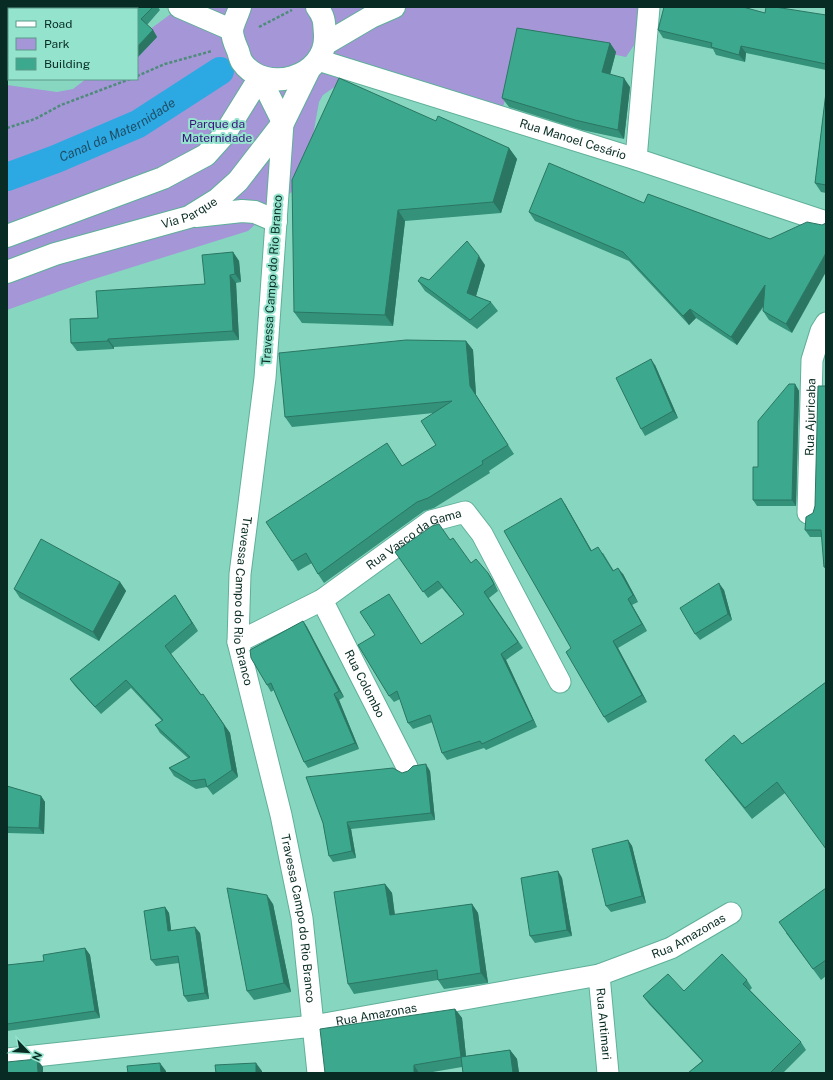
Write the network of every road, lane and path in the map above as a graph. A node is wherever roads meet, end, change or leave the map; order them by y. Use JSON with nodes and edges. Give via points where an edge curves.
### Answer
{"nodes":[{"id":1,"x":179,"y":7,"type":"edge"},
{"id":2,"x":240,"y":7,"type":"edge"},
{"id":3,"x":299,"y":7,"type":"edge"},
{"id":4,"x":317,"y":7,"type":"edge"},
{"id":5,"x":394,"y":7,"type":"edge"},
{"id":6,"x":649,"y":7,"type":"edge"},
{"id":7,"x":233,"y":35,"type":"junction"},
{"id":8,"x":317,"y":58,"type":"junction"},
{"id":9,"x":138,"y":76,"type":"edge"},
{"id":10,"x":260,"y":76,"type":"junction"},
{"id":11,"x":127,"y":80,"type":"edge"},
{"id":12,"x":284,"y":123,"type":"junction"},
{"id":13,"x":7,"y":128,"type":"edge"},
{"id":14,"x":636,"y":159,"type":"junction"},
{"id":15,"x":189,"y":217,"type":"junction"},
{"id":16,"x":276,"y":221,"type":"junction"},
{"id":17,"x":826,"y":222,"type":"edge"},
{"id":18,"x":7,"y":236,"type":"edge"},
{"id":19,"x":7,"y":272,"type":"edge"},
{"id":20,"x":826,"y":324,"type":"edge"},
{"id":21,"x":808,"y":513,"type":"dead end"},
{"id":22,"x":322,"y":600,"type":"junction"},
{"id":23,"x":238,"y":642,"type":"junction"},
{"id":24,"x":560,"y":682,"type":"dead end"},
{"id":25,"x":407,"y":767,"type":"dead end"},
{"id":26,"x":731,"y":913,"type":"dead end"},
{"id":27,"x":599,"y":974,"type":"junction"},
{"id":28,"x":313,"y":1026,"type":"junction"},
{"id":29,"x":7,"y":1059,"type":"edge"},
{"id":30,"x":318,"y":1073,"type":"edge"},
{"id":31,"x":608,"y":1073,"type":"edge"}],
"edges":[{"from":1,"to":7,"type":"street"},
{"from":2,"to":7,"type":"street"},
{"from":3,"to":7,"type":"path"},
{"from":4,"to":8,"type":"street","via":[[324,17]]},
{"from":5,"to":8,"type":"street","via":[[371,17]]},
{"from":6,"to":14,"type":"street"},
{"from":7,"to":9,"type":"path","via":[[212,51],[165,64]]},
{"from":7,"to":10,"type":"street","via":[[242,63]]},
{"from":8,"to":10,"type":"street","via":[[285,80]]},
{"from":8,"to":12,"type":"street","name":"Via Parque"},
{"from":8,"to":14,"type":"street","name":"Rua Manoel Cesário"},
{"from":10,"to":12,"type":"street"},
{"from":10,"to":18,"type":"street","via":[[224,135],[206,155],[163,178]]},
{"from":11,"to":13,"type":"path","via":[[61,105],[35,119]]},
{"from":12,"to":15,"type":"street","name":"Via Parque","via":[[238,181],[218,199]]},
{"from":12,"to":16,"type":"street","name":"Travessa Campo do Rio Branco"},
{"from":14,"to":17,"type":"street","name":"Rua Manoel Cesário"},
{"from":15,"to":16,"type":"street","via":[[242,211],[254,212]]},
{"from":15,"to":19,"type":"street","name":"Via Parque","via":[[55,254]]},
{"from":16,"to":23,"type":"street","name":"Travessa Campo do Rio Branco","via":[[266,378],[240,574]]},
{"from":20,"to":21,"type":"street","name":"Rua Ajuricaba","via":[[821,331],[812,360]]},
{"from":22,"to":23,"type":"street","name":"Rua Vasco da Gama"},
{"from":22,"to":24,"type":"street","name":"Rua Vasco da Gama","via":[[431,521],[465,512],[482,534]]},
{"from":22,"to":25,"type":"street","name":"Rua Colombo"},
{"from":23,"to":28,"type":"street","name":"Travessa Campo do Rio Branco","via":[[282,816],[299,903]]},
{"from":26,"to":27,"type":"street","name":"Rua Amazonas","via":[[671,948]]},
{"from":27,"to":28,"type":"street","name":"Rua Amazonas"},
{"from":27,"to":31,"type":"street","name":"Rua Antimari"},
{"from":28,"to":29,"type":"street","name":"Rua Amazonas"},
{"from":28,"to":30,"type":"street","name":"Travessa Campo do Rio Branco"}]}
